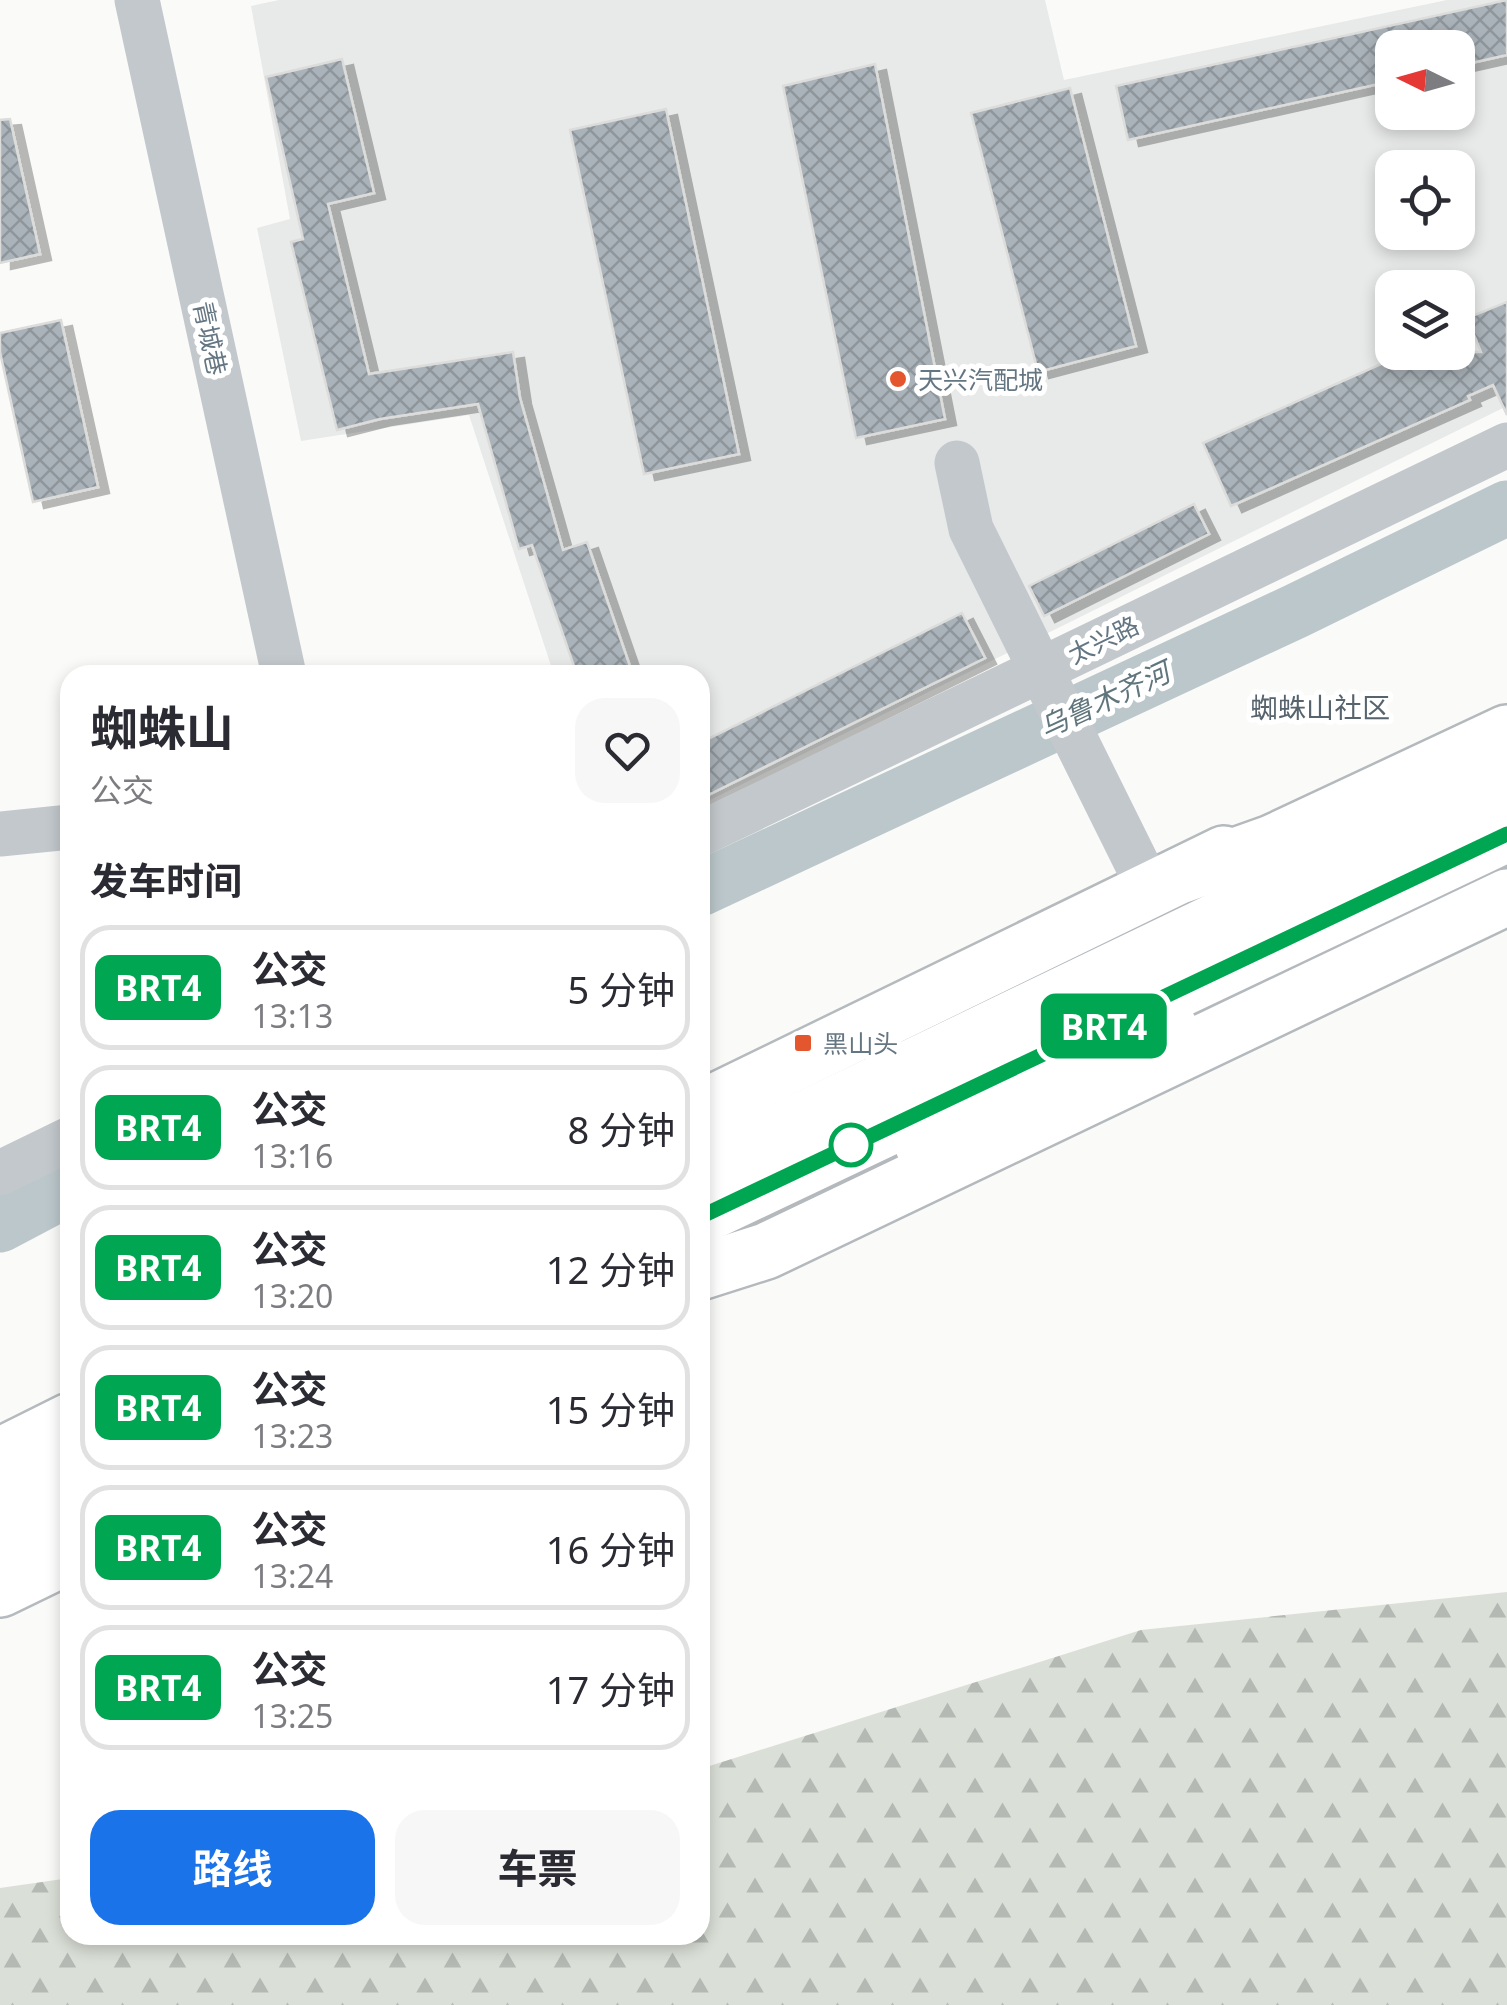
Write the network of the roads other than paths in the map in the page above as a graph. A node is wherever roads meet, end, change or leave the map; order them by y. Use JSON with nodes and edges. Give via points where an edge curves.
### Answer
{"nodes":[{"id":1,"x":137,"y":0,"type":"edge"},
{"id":2,"x":1507,"y":445,"type":"edge"},
{"id":3,"x":958,"y":463,"type":"dead end"},
{"id":4,"x":282,"y":665,"type":"edge"},
{"id":5,"x":1047,"y":679,"type":"junction"},
{"id":6,"x":1507,"y":720,"type":"edge"},
{"id":7,"x":1507,"y":732,"type":"edge"},
{"id":8,"x":1507,"y":781,"type":"edge"},
{"id":9,"x":60,"y":827,"type":"edge"},
{"id":10,"x":710,"y":830,"type":"edge"},
{"id":11,"x":0,"y":834,"type":"edge"},
{"id":12,"x":1507,"y":834,"type":"edge"},
{"id":13,"x":1507,"y":870,"type":"edge"},
{"id":14,"x":1166,"y":882,"type":"junction"},
{"id":15,"x":1507,"y":897,"type":"edge"},
{"id":16,"x":710,"y":1104,"type":"edge"},
{"id":17,"x":60,"y":1144,"type":"edge"},
{"id":18,"x":710,"y":1164,"type":"edge"},
{"id":19,"x":0,"y":1172,"type":"edge"},
{"id":20,"x":710,"y":1212,"type":"edge"},
{"id":21,"x":710,"y":1250,"type":"edge"},
{"id":22,"x":710,"y":1269,"type":"edge"},
{"id":23,"x":60,"y":1426,"type":"edge"},
{"id":24,"x":0,"y":1456,"type":"edge"},
{"id":25,"x":60,"y":1477,"type":"edge"},
{"id":26,"x":0,"y":1506,"type":"edge"},
{"id":27,"x":60,"y":1522,"type":"edge"},
{"id":28,"x":0,"y":1550,"type":"edge"},
{"id":29,"x":60,"y":1560,"type":"edge"},
{"id":30,"x":0,"y":1589,"type":"edge"}],
"edges":[{"from":1,"to":4,"type":"street","name":"青城巷"},
{"from":2,"to":5,"type":"street","name":"太兴路"},
{"from":3,"to":5,"type":"street","via":[[971,529]]},
{"from":5,"to":10,"type":"street","name":"太兴路"},
{"from":5,"to":14,"type":"street"},
{"from":6,"to":14,"type":"main road"},
{"from":7,"to":14,"type":"main road","via":[[1272,843]]},
{"from":8,"to":18,"type":"main road"},
{"from":9,"to":11,"type":"street"},
{"from":12,"to":20,"type":"main road"},
{"from":13,"to":21,"type":"main road"},
{"from":14,"to":16,"type":"main road"},
{"from":15,"to":22,"type":"main road","via":[[766,1251]]},
{"from":17,"to":19,"type":"street"},
{"from":23,"to":24,"type":"main road"},
{"from":25,"to":26,"type":"main road"},
{"from":27,"to":28,"type":"main road"},
{"from":29,"to":30,"type":"main road"}]}
